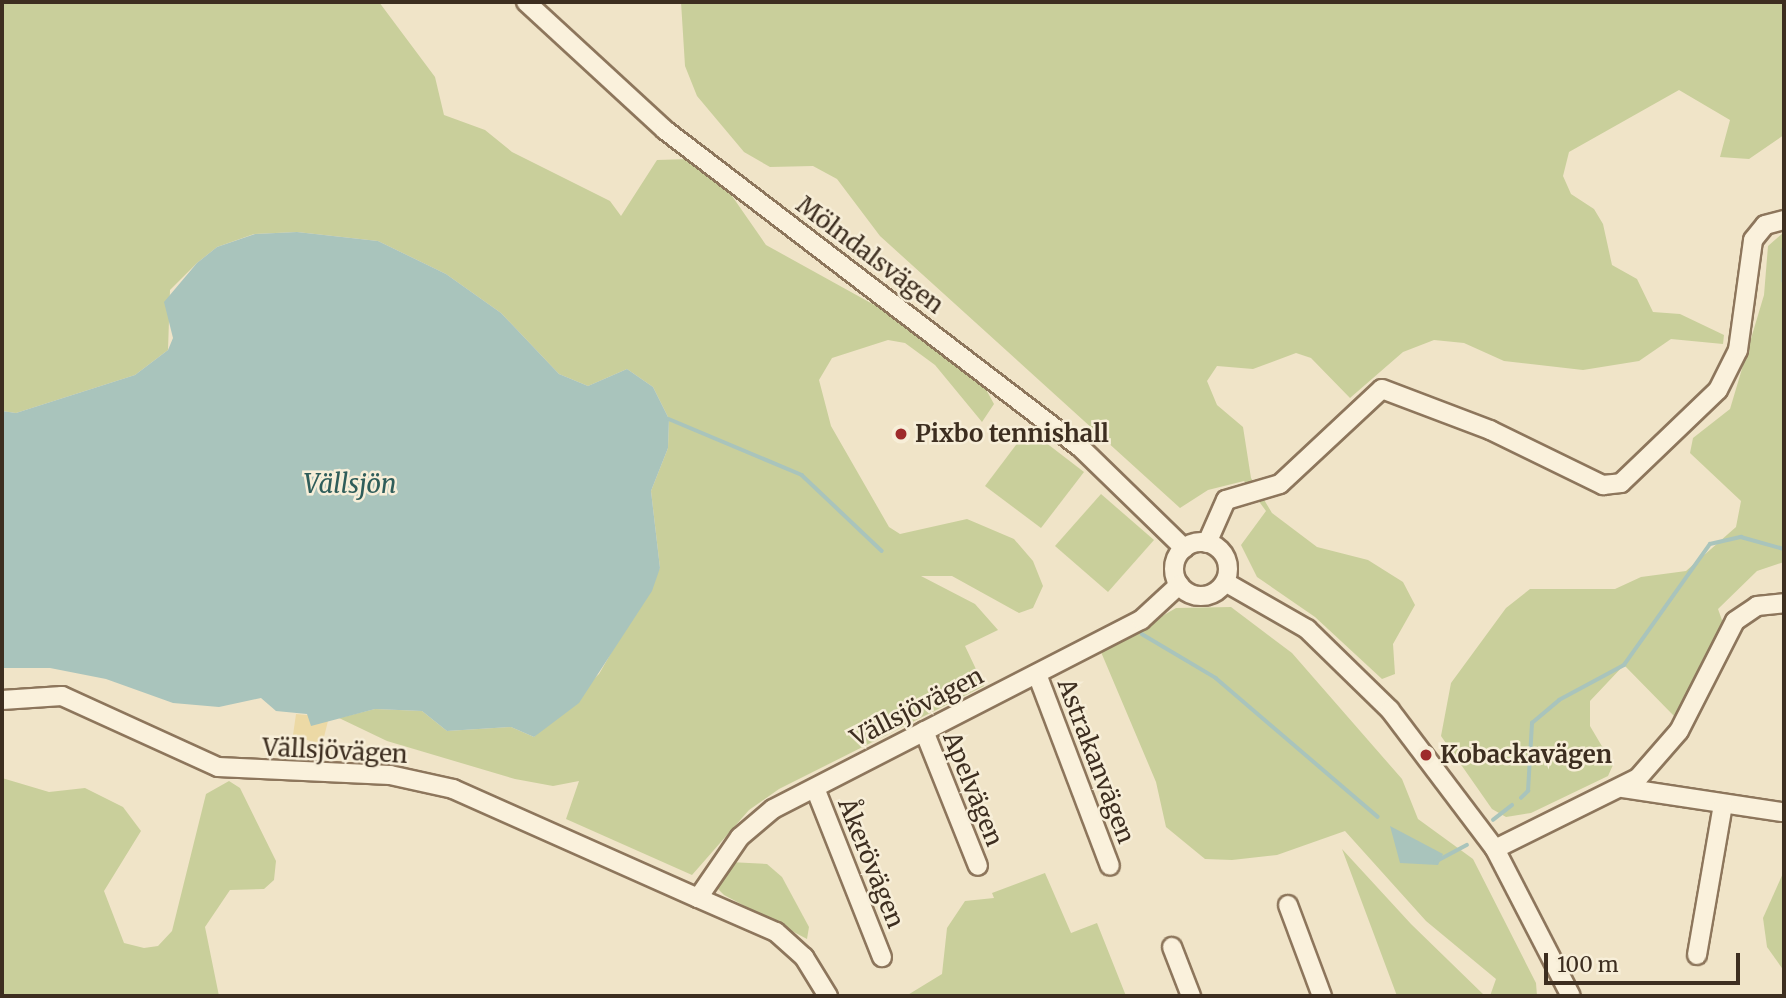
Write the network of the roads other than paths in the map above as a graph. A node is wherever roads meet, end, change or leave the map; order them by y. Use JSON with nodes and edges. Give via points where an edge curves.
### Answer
{"nodes":[{"id":1,"x":526,"y":2,"type":"edge"},
{"id":2,"x":1784,"y":220,"type":"edge"},
{"id":3,"x":1207,"y":543,"type":"junction"},
{"id":4,"x":1184,"y":548,"type":"junction"},
{"id":5,"x":1225,"y":582,"type":"junction"},
{"id":6,"x":1179,"y":585,"type":"junction"},
{"id":7,"x":1784,"y":604,"type":"edge"},
{"id":8,"x":1037,"y":674,"type":"junction"},
{"id":9,"x":2,"y":700,"type":"edge"},
{"id":10,"x":924,"y":731,"type":"junction"},
{"id":11,"x":815,"y":788,"type":"junction"},
{"id":12,"x":1623,"y":788,"type":"junction"},
{"id":13,"x":1723,"y":805,"type":"junction"},
{"id":14,"x":1782,"y":812,"type":"dead end"},
{"id":15,"x":1495,"y":849,"type":"junction"},
{"id":16,"x":978,"y":866,"type":"dead end"},
{"id":17,"x":1110,"y":866,"type":"dead end"},
{"id":18,"x":698,"y":898,"type":"junction"},
{"id":19,"x":1288,"y":905,"type":"dead end"},
{"id":20,"x":1172,"y":947,"type":"dead end"},
{"id":21,"x":1698,"y":955,"type":"dead end"},
{"id":22,"x":882,"y":957,"type":"dead end"},
{"id":23,"x":828,"y":996,"type":"edge"},
{"id":24,"x":1191,"y":996,"type":"edge"},
{"id":25,"x":1322,"y":996,"type":"edge"},
{"id":26,"x":1571,"y":996,"type":"edge"}],
"edges":[{"from":1,"to":4,"type":"street","name":"Mölndalsvägen","via":[[665,130],[1081,448]]},
{"from":2,"to":3,"type":"street","via":[[1765,225],[1752,240],[1738,350],[1718,390],[1621,483],[1603,485],[1502,435],[1382,389],[1280,484],[1226,500]]},
{"from":3,"to":4,"type":"street"},
{"from":3,"to":5,"type":"street","via":[[1225,558]]},
{"from":4,"to":6,"type":"street","via":[[1174,567]]},
{"from":5,"to":6,"type":"street","via":[[1203,596]]},
{"from":5,"to":15,"type":"street","via":[[1285,613],[1329,649],[1390,710]]},
{"from":6,"to":8,"type":"street","name":"Vällsjövägen","via":[[1141,620]]},
{"from":7,"to":12,"type":"street","via":[[1757,606],[1735,621],[1679,731]]},
{"from":8,"to":10,"type":"street","name":"Vällsjövägen"},
{"from":8,"to":17,"type":"street","name":"Astrakanvägen"},
{"from":9,"to":18,"type":"street","name":"Vällsjövägen","via":[[62,696],[218,767],[390,775],[453,789]]},
{"from":10,"to":11,"type":"street","name":"Vällsjövägen"},
{"from":10,"to":16,"type":"street","name":"Apelvägen"},
{"from":11,"to":18,"type":"street","name":"Vällsjövägen","via":[[755,822]]},
{"from":11,"to":22,"type":"street","name":"Åkerövägen"},
{"from":12,"to":13,"type":"street"},
{"from":12,"to":15,"type":"street"},
{"from":13,"to":14,"type":"street"},
{"from":13,"to":21,"type":"street"},
{"from":15,"to":26,"type":"street"},
{"from":18,"to":23,"type":"street","name":"Vällsjövägen","via":[[783,938],[804,957]]},
{"from":19,"to":25,"type":"street"},
{"from":20,"to":24,"type":"street"}]}
